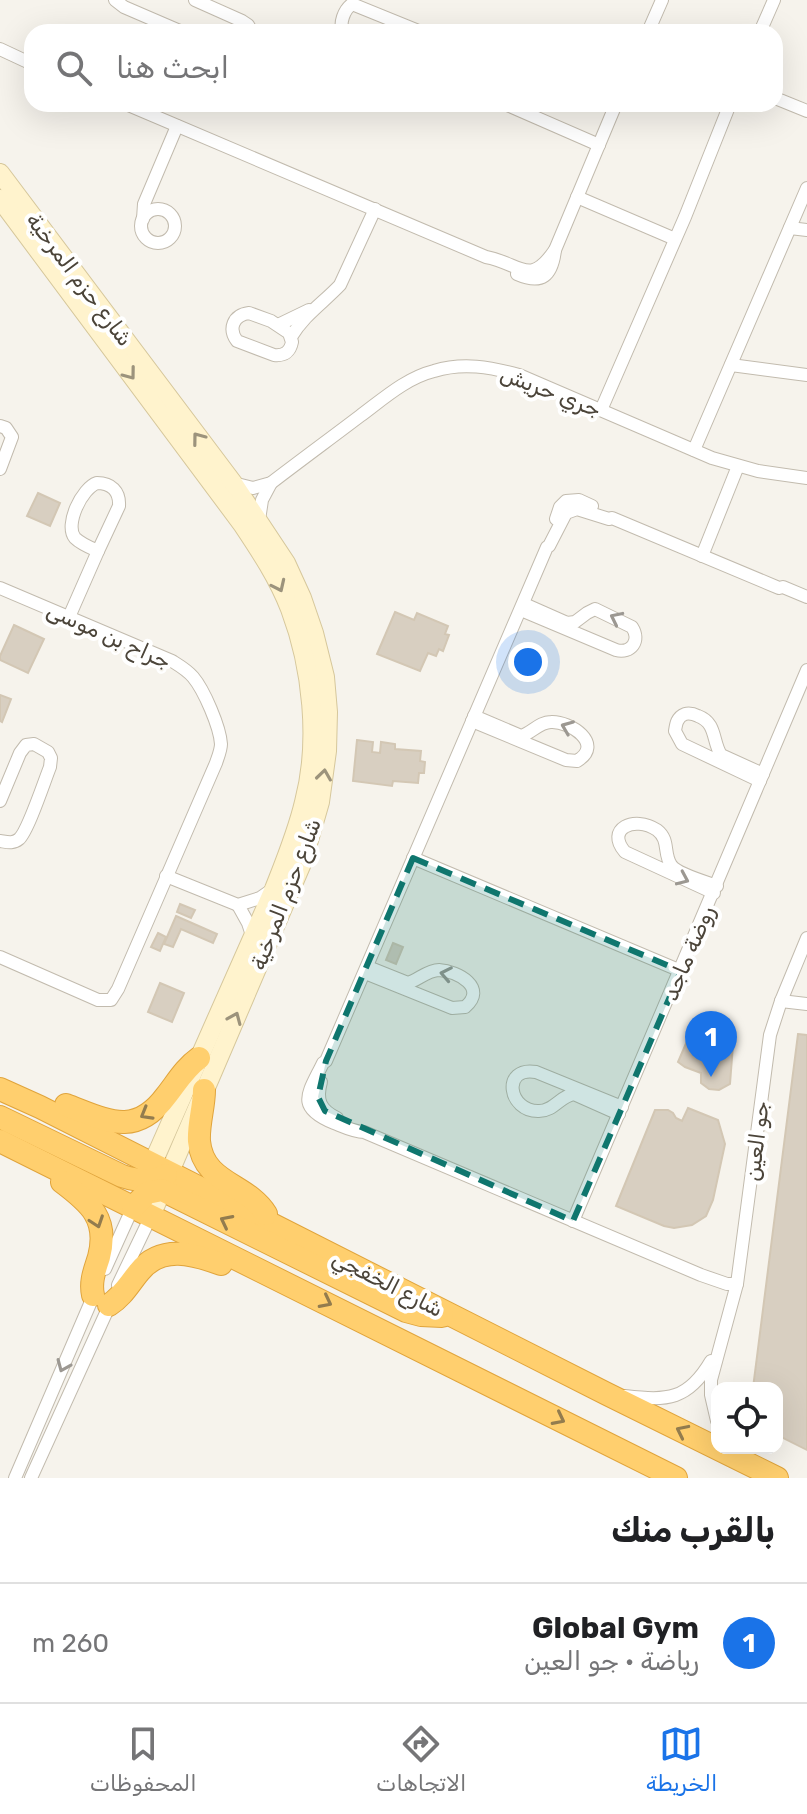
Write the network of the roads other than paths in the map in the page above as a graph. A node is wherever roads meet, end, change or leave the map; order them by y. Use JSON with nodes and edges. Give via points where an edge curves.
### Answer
{"nodes":[{"id":1,"x":115,"y":0,"type":"edge"},
{"id":2,"x":195,"y":0,"type":"edge"},
{"id":3,"x":662,"y":0,"type":"edge"},
{"id":4,"x":774,"y":0,"type":"edge"},
{"id":5,"x":163,"y":24,"type":"edge"},
{"id":6,"x":246,"y":24,"type":"edge"},
{"id":7,"x":341,"y":24,"type":"edge"},
{"id":8,"x":401,"y":24,"type":"edge"},
{"id":9,"x":652,"y":24,"type":"edge"},
{"id":10,"x":764,"y":24,"type":"edge"},
{"id":11,"x":2,"y":51,"type":"edge"},
{"id":12,"x":24,"y":61,"type":"edge"},
{"id":13,"x":783,"y":101,"type":"edge"},
{"id":14,"x":807,"y":111,"type":"edge"},
{"id":15,"x":144,"y":112,"type":"edge"},
{"id":16,"x":525,"y":112,"type":"edge"},
{"id":17,"x":534,"y":112,"type":"edge"},
{"id":18,"x":613,"y":112,"type":"edge"},
{"id":19,"x":727,"y":112,"type":"edge"},
{"id":20,"x":181,"y":128,"type":"junction"},
{"id":21,"x":600,"y":142,"type":"junction"},
{"id":22,"x":0,"y":173,"type":"edge"},
{"id":23,"x":807,"y":188,"type":"edge"},
{"id":24,"x":577,"y":197,"type":"junction"},
{"id":25,"x":0,"y":199,"type":"edge"},
{"id":26,"x":154,"y":209,"type":"junction"},
{"id":27,"x":375,"y":209,"type":"junction"},
{"id":28,"x":143,"y":219,"type":"junction"},
{"id":29,"x":790,"y":228,"type":"junction"},
{"id":30,"x":807,"y":230,"type":"edge"},
{"id":31,"x":675,"y":239,"type":"junction"},
{"id":32,"x":312,"y":309,"type":"junction"},
{"id":33,"x":278,"y":325,"type":"junction"},
{"id":34,"x":291,"y":337,"type":"junction"},
{"id":35,"x":731,"y":365,"type":"junction"},
{"id":36,"x":807,"y":375,"type":"edge"},
{"id":37,"x":601,"y":410,"type":"junction"},
{"id":38,"x":0,"y":426,"type":"edge"},
{"id":39,"x":694,"y":450,"type":"junction"},
{"id":40,"x":738,"y":466,"type":"junction"},
{"id":41,"x":0,"y":469,"type":"edge"},
{"id":42,"x":807,"y":478,"type":"edge"},
{"id":43,"x":233,"y":483,"type":"junction"},
{"id":44,"x":271,"y":483,"type":"junction"},
{"id":45,"x":259,"y":520,"type":"junction"},
{"id":46,"x":98,"y":551,"type":"junction"},
{"id":47,"x":702,"y":556,"type":"junction"},
{"id":48,"x":779,"y":588,"type":"junction"},
{"id":49,"x":2,"y":593,"type":"edge"},
{"id":50,"x":807,"y":597,"type":"edge"},
{"id":51,"x":807,"y":604,"type":"edge"},
{"id":52,"x":522,"y":607,"type":"junction"},
{"id":53,"x":69,"y":617,"type":"junction"},
{"id":54,"x":580,"y":619,"type":"junction"},
{"id":55,"x":586,"y":638,"type":"junction"},
{"id":56,"x":807,"y":670,"type":"edge"},
{"id":57,"x":804,"y":686,"type":"edge"},
{"id":58,"x":473,"y":719,"type":"junction"},
{"id":59,"x":533,"y":730,"type":"junction"},
{"id":60,"x":715,"y":738,"type":"junction"},
{"id":61,"x":541,"y":750,"type":"junction"},
{"id":62,"x":698,"y":753,"type":"junction"},
{"id":63,"x":762,"y":778,"type":"junction"},
{"id":64,"x":0,"y":801,"type":"edge"},
{"id":65,"x":0,"y":841,"type":"edge"},
{"id":66,"x":667,"y":851,"type":"junction"},
{"id":67,"x":413,"y":858,"type":"junction"},
{"id":68,"x":653,"y":866,"type":"junction"},
{"id":69,"x":166,"y":876,"type":"junction"},
{"id":70,"x":274,"y":889,"type":"junction"},
{"id":71,"x":715,"y":889,"type":"junction"},
{"id":72,"x":238,"y":905,"type":"junction"},
{"id":73,"x":253,"y":938,"type":"junction"},
{"id":74,"x":807,"y":938,"type":"edge"},
{"id":75,"x":0,"y":957,"type":"edge"},
{"id":76,"x":366,"y":970,"type":"junction"},
{"id":77,"x":681,"y":971,"type":"junction"},
{"id":78,"x":422,"y":977,"type":"junction"},
{"id":79,"x":427,"y":998,"type":"junction"},
{"id":80,"x":781,"y":1001,"type":"junction"},
{"id":81,"x":807,"y":1004,"type":"edge"},
{"id":82,"x":199,"y":1058,"type":"junction"},
{"id":83,"x":559,"y":1081,"type":"junction"},
{"id":84,"x":0,"y":1089,"type":"edge"},
{"id":85,"x":204,"y":1090,"type":"junction"},
{"id":86,"x":560,"y":1101,"type":"junction"},
{"id":87,"x":40,"y":1107,"type":"junction"},
{"id":88,"x":621,"y":1110,"type":"junction"},
{"id":89,"x":0,"y":1117,"type":"edge"},
{"id":90,"x":0,"y":1141,"type":"edge"},
{"id":91,"x":50,"y":1165,"type":"junction"},
{"id":92,"x":157,"y":1177,"type":"junction"},
{"id":93,"x":142,"y":1211,"type":"junction"},
{"id":94,"x":573,"y":1221,"type":"junction"},
{"id":95,"x":269,"y":1222,"type":"junction"},
{"id":96,"x":257,"y":1267,"type":"junction"},
{"id":97,"x":737,"y":1284,"type":"junction"},
{"id":98,"x":101,"y":1300,"type":"junction"},
{"id":99,"x":451,"y":1315,"type":"junction"},
{"id":100,"x":718,"y":1347,"type":"junction"},
{"id":101,"x":711,"y":1382,"type":"edge"},
{"id":102,"x":607,"y":1394,"type":"junction"},
{"id":103,"x":747,"y":1454,"type":"edge"},
{"id":104,"x":644,"y":1462,"type":"junction"},
{"id":105,"x":15,"y":1478,"type":"edge"},
{"id":106,"x":31,"y":1478,"type":"edge"},
{"id":107,"x":666,"y":1478,"type":"edge"},
{"id":108,"x":676,"y":1478,"type":"edge"},
{"id":109,"x":778,"y":1478,"type":"edge"}],
"edges":[{"from":1,"to":5,"type":"street"},
{"from":2,"to":6,"type":"street"},
{"from":3,"to":9,"type":"street"},
{"from":4,"to":10,"type":"street"},
{"from":7,"to":8,"type":"street","via":[[352,4]]},
{"from":11,"to":12,"type":"street"},
{"from":13,"to":14,"type":"street"},
{"from":15,"to":20,"type":"street"},
{"from":16,"to":21,"type":"street"},
{"from":17,"to":21,"type":"street"},
{"from":18,"to":21,"type":"street"},
{"from":19,"to":31,"type":"street"},
{"from":20,"to":26,"type":"street"},
{"from":20,"to":27,"type":"street"},
{"from":20,"to":28,"type":"street","via":[[144,204]]},
{"from":21,"to":24,"type":"street"},
{"from":43,"to":22,"type":"street","name":"شارع حزم المرخية","one_way":true},
{"from":23,"to":29,"type":"street"},
{"from":24,"to":27,"type":"street","via":[[555,250],[543,266],[531,271]]},
{"from":24,"to":31,"type":"street"},
{"from":25,"to":70,"type":"street","name":"شارع حزم المرخية","one_way":true,"via":[[242,524],[290,608],[306,660],[311,754],[305,800]]},
{"from":26,"to":28,"type":"street"},
{"from":26,"to":28,"type":"street","via":[[167,211],[175,221],[169,239],[157,243],[146,237]]},
{"from":27,"to":32,"type":"street","via":[[340,285]]},
{"from":29,"to":30,"type":"street"},
{"from":29,"to":35,"type":"street"},
{"from":31,"to":37,"type":"street"},
{"from":32,"to":33,"type":"street"},
{"from":32,"to":34,"type":"street"},
{"from":33,"to":34,"type":"street"},
{"from":33,"to":34,"type":"street","via":[[242,314],[236,317],[233,336],[279,356],[288,352]]},
{"from":35,"to":36,"type":"street"},
{"from":35,"to":39,"type":"street"},
{"from":37,"to":39,"type":"street","name":"جري حريش"},
{"from":37,"to":44,"type":"street","name":"جري حريش","via":[[519,375],[448,367],[400,387]]},
{"from":38,"to":41,"type":"street","via":[[12,437]]},
{"from":39,"to":40,"type":"street","name":"جري حريش"},
{"from":40,"to":42,"type":"street","name":"جري حريش"},
{"from":40,"to":47,"type":"street"},
{"from":43,"to":44,"type":"street","via":[[253,488]]},
{"from":43,"to":45,"type":"street","name":"شارع حزم المرخية"},
{"from":44,"to":45,"type":"street"},
{"from":85,"to":45,"type":"street","name":"شارع حزم المرخية","one_way":true,"via":[[303,861],[320,802],[327,751],[325,677],[314,633],[286,563]]},
{"from":46,"to":46,"type":"street","via":[[119,506],[118,494],[103,483],[86,489],[72,524],[74,537]]},
{"from":46,"to":53,"type":"street"},
{"from":47,"to":48,"type":"street"},
{"from":47,"to":52,"type":"street","via":[[612,518],[570,510],[547,547]]},
{"from":48,"to":50,"type":"street"},
{"from":48,"to":51,"type":"street"},
{"from":49,"to":53,"type":"street","name":"جراح بن موسى"},
{"from":52,"to":54,"type":"street","via":[[567,623]]},
{"from":52,"to":55,"type":"street"},
{"from":52,"to":58,"type":"street"},
{"from":53,"to":69,"type":"street","name":"جراح بن موسى","via":[[185,669],[198,684],[216,726],[221,744],[216,763]]},
{"from":54,"to":55,"type":"street"},
{"from":55,"to":54,"type":"street","one_way":true,"via":[[621,651],[630,649],[636,636],[632,627],[599,610]]},
{"from":56,"to":57,"type":"street","name":"روضة ماجد"},
{"from":57,"to":63,"type":"street","name":"روضة ماجد"},
{"from":58,"to":59,"type":"street","via":[[521,736]]},
{"from":58,"to":61,"type":"street"},
{"from":58,"to":67,"type":"street"},
{"from":59,"to":61,"type":"street"},
{"from":61,"to":59,"type":"street","one_way":true,"via":[[577,761],[586,753],[587,742],[558,723],[546,722]]},
{"from":60,"to":62,"type":"street"},
{"from":60,"to":62,"type":"street","via":[[707,720],[694,714],[679,718],[677,738]]},
{"from":60,"to":63,"type":"street","via":[[721,755]]},
{"from":62,"to":63,"type":"street"},
{"from":63,"to":71,"type":"street","name":"روضة ماجد"},
{"from":64,"to":65,"type":"street","via":[[26,745],[48,752],[50,767],[25,830],[17,841]]},
{"from":66,"to":68,"type":"street"},
{"from":66,"to":68,"type":"street","via":[[663,836],[650,826],[625,826],[620,846]]},
{"from":66,"to":71,"type":"street","via":[[674,868]]},
{"from":67,"to":76,"type":"street"},
{"from":67,"to":77,"type":"street"},
{"from":68,"to":71,"type":"street","one_way":true},
{"from":69,"to":72,"type":"street"},
{"from":69,"to":75,"type":"street","name":"جراح بن موسى","via":[[111,1000],[98,1000]]},
{"from":70,"to":72,"type":"street"},
{"from":70,"to":73,"type":"street","name":"شارع حزم المرخية"},
{"from":71,"to":77,"type":"street","name":"روضة ماجد"},
{"from":72,"to":73,"type":"street"},
{"from":73,"to":82,"type":"street","name":"شارع حزم المرخية"},
{"from":74,"to":80,"type":"street","name":"جو العين"},
{"from":76,"to":78,"type":"street","via":[[404,982]]},
{"from":76,"to":79,"type":"street"},
{"from":76,"to":94,"type":"street","via":[[326,1061],[318,1092],[322,1107],[364,1132]]},
{"from":77,"to":88,"type":"street","name":"روضة ماجد"},
{"from":78,"to":79,"type":"street"},
{"from":79,"to":78,"type":"street","one_way":true,"via":[[460,1009],[470,1004],[474,992],[469,983],[447,972]]},
{"from":80,"to":81,"type":"street"},
{"from":80,"to":97,"type":"street","name":"جو العين","via":[[766,1056]]},
{"from":82,"to":87,"type":"highway","one_way":true,"via":[[140,1120],[105,1121],[61,1104]]},
{"from":82,"to":92,"type":"street","name":"شارع حزم المرخية"},
{"from":83,"to":86,"type":"street"},
{"from":83,"to":86,"type":"street","via":[[525,1071],[512,1089],[528,1109],[542,1111]]},
{"from":83,"to":88,"type":"street"},
{"from":84,"to":87,"type":"highway","name":"شارع الخفجي"},
{"from":85,"to":92,"type":"street","name":"شارع حزم المرخية"},
{"from":85,"to":95,"type":"highway","via":[[199,1135],[203,1156],[222,1180],[258,1203]]},
{"from":86,"to":88,"type":"street","via":[[574,1094]]},
{"from":87,"to":92,"type":"highway","name":"شارع الخفجي"},
{"from":88,"to":94,"type":"street","name":"روضة ماجد"},
{"from":89,"to":92,"type":"highway","via":[[122,1176]]},
{"from":90,"to":91,"type":"highway","name":"شارع الخفجي"},
{"from":91,"to":93,"type":"highway","name":"شارع الخفجي"},
{"from":91,"to":98,"type":"highway","one_way":true,"via":[[100,1223],[102,1242],[92,1281]]},
{"from":92,"to":93,"type":"highway","via":[[156,1190],[147,1193]]},
{"from":92,"to":95,"type":"highway","name":"شارع الخفجي"},
{"from":99,"to":92,"type":"highway","one_way":true,"via":[[406,1311]]},
{"from":93,"to":96,"type":"highway","name":"شارع الخفجي"},
{"from":93,"to":98,"type":"street"},
{"from":93,"to":98,"type":"street"},
{"from":94,"to":97,"type":"street","via":[[701,1275]]},
{"from":95,"to":99,"type":"highway","name":"شارع الخفجي"},
{"from":96,"to":98,"type":"highway","via":[[236,1269],[198,1255],[173,1253],[141,1269],[125,1291]]},
{"from":96,"to":104,"type":"highway","name":"شارع الخفجي","one_way":true},
{"from":97,"to":100,"type":"street","name":"جو العين"},
{"from":98,"to":105,"type":"street","one_way":true},
{"from":98,"to":106,"type":"street"},
{"from":99,"to":102,"type":"highway","name":"شارع الخفجي"},
{"from":100,"to":101,"type":"street","name":"جو العين"},
{"from":100,"to":102,"type":"street","name":"جو العين","via":[[702,1375],[683,1392],[654,1400]]},
{"from":109,"to":102,"type":"highway","name":"شارع الخفجي","one_way":true},
{"from":103,"to":109,"type":"street"},
{"from":104,"to":107,"type":"street","name":"شارع الخفجي"},
{"from":104,"to":108,"type":"highway","name":"شارع الخفجي"}]}
